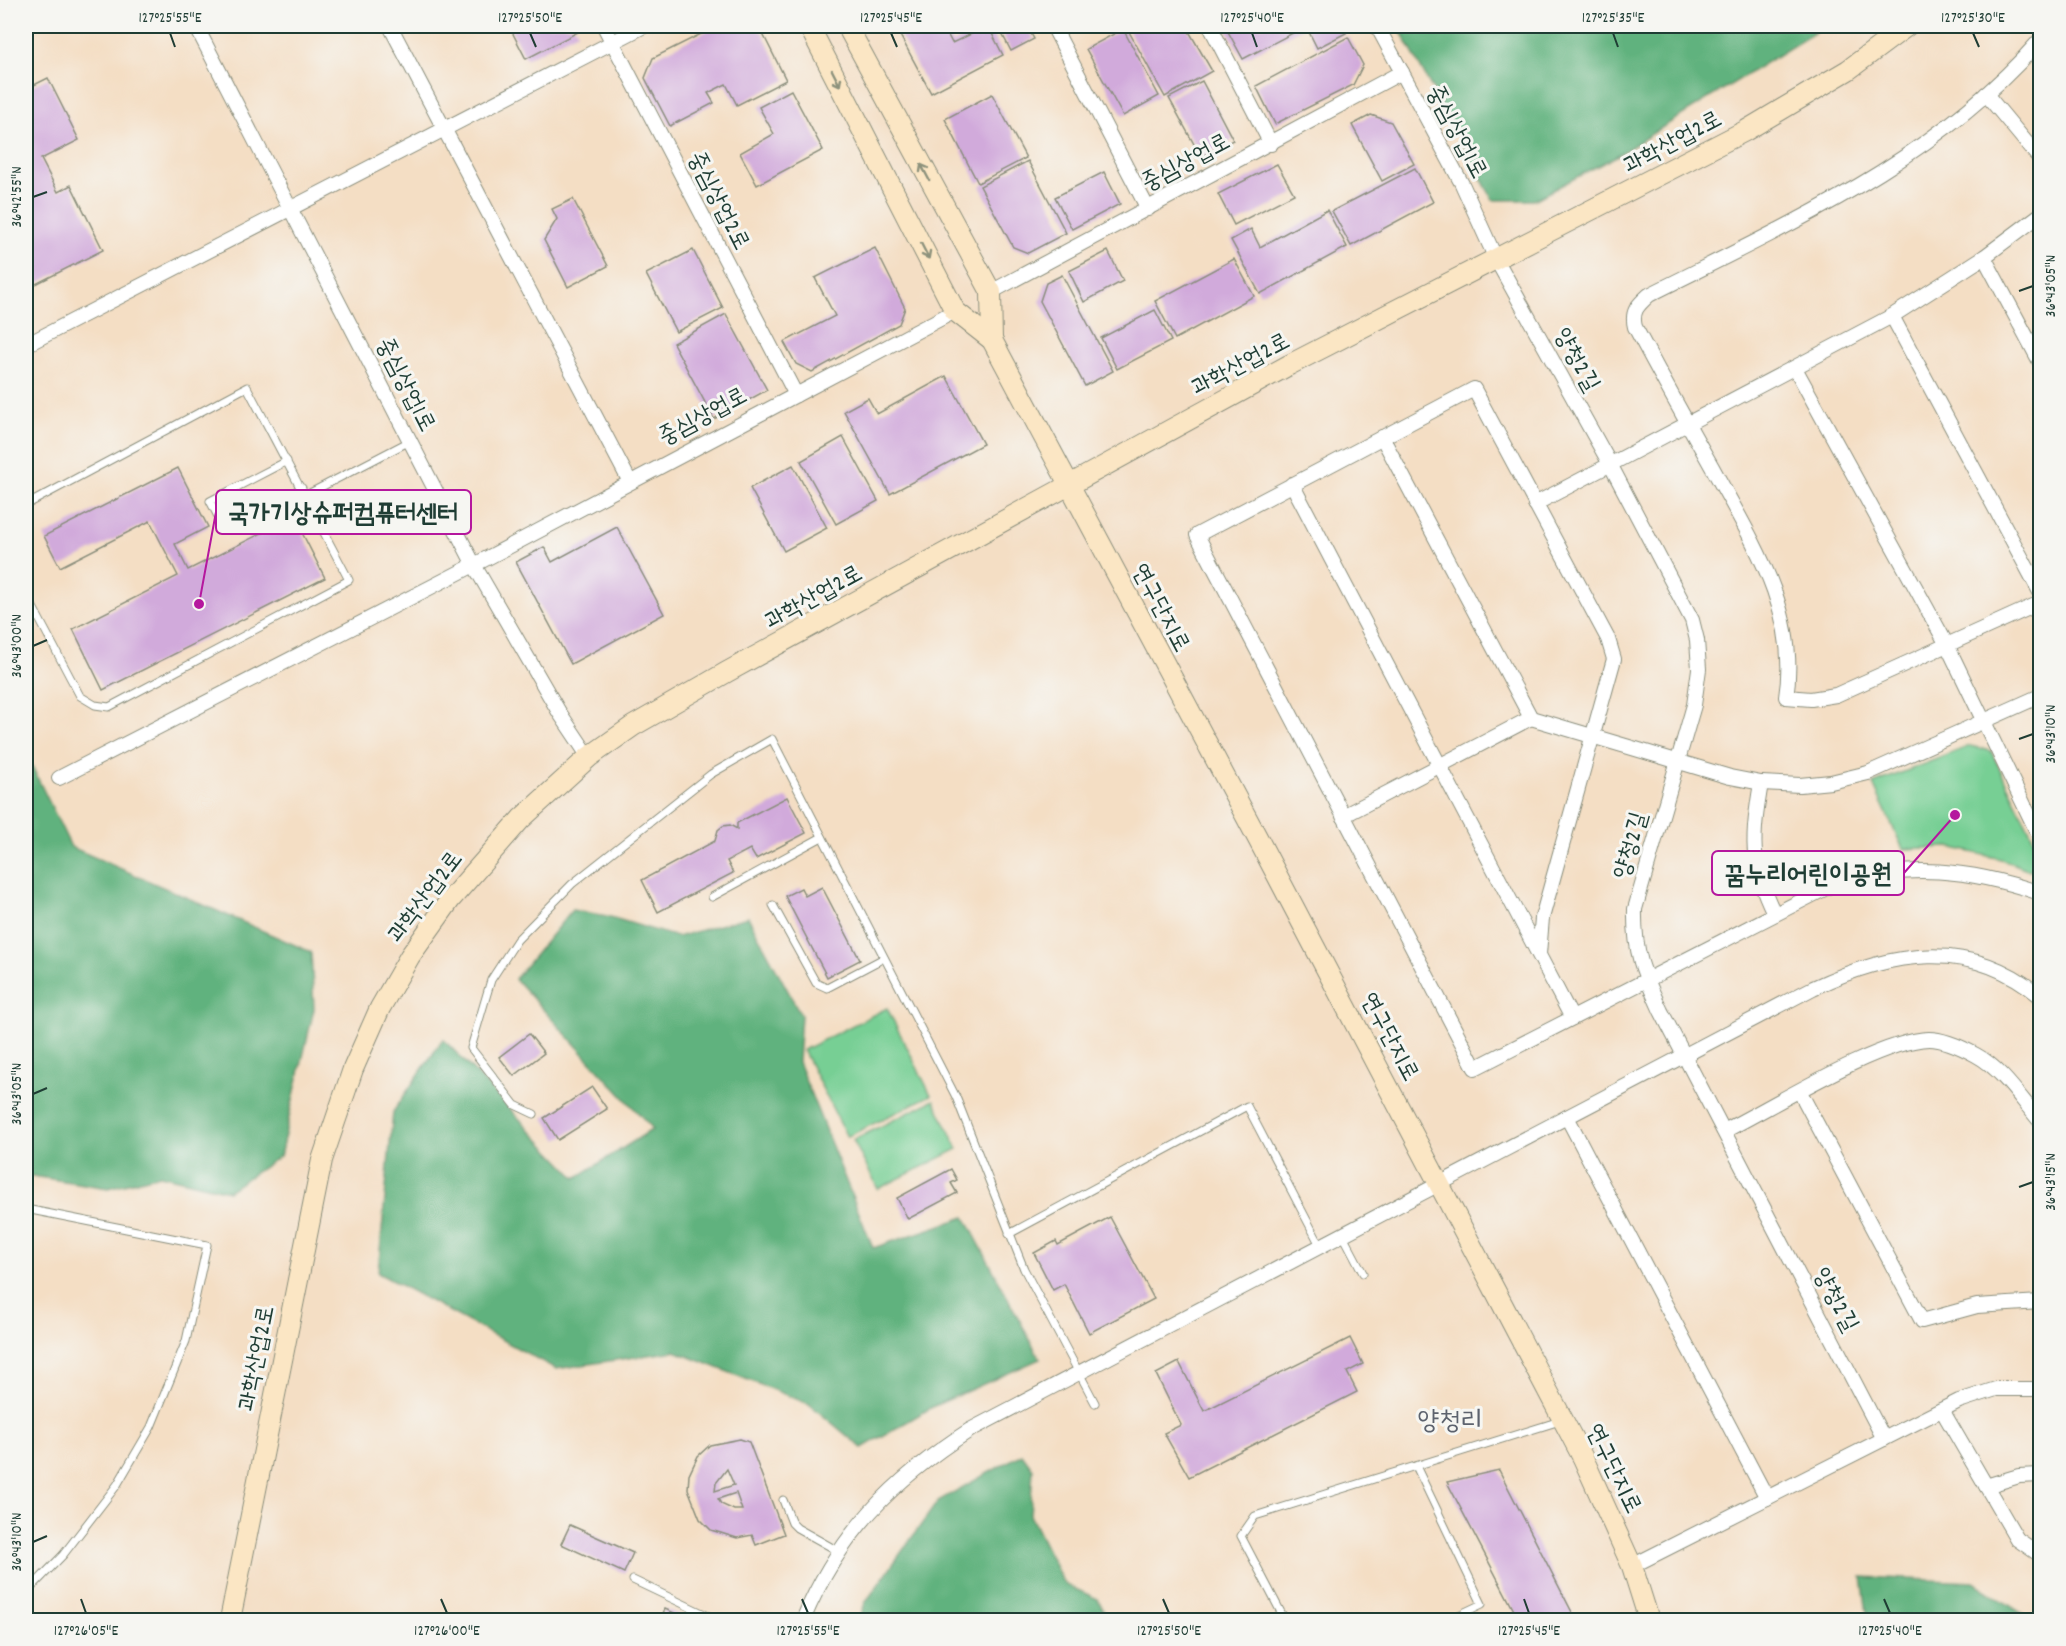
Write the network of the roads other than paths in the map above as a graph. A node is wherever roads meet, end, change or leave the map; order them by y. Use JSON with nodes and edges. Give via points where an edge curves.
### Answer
{"nodes":[{"id":1,"x":196,"y":26,"type":"edge"},
{"id":2,"x":390,"y":26,"type":"edge"},
{"id":3,"x":604,"y":26,"type":"edge"},
{"id":4,"x":644,"y":26,"type":"edge"},
{"id":5,"x":809,"y":26,"type":"edge"},
{"id":6,"x":847,"y":26,"type":"edge"},
{"id":7,"x":1053,"y":26,"type":"edge"},
{"id":8,"x":1209,"y":26,"type":"edge"},
{"id":9,"x":1377,"y":26,"type":"edge"},
{"id":10,"x":1907,"y":26,"type":"edge"},
{"id":11,"x":2040,"y":40,"type":"edge"},
{"id":12,"x":613,"y":42,"type":"junction"},
{"id":13,"x":1402,"y":72,"type":"junction"},
{"id":14,"x":1986,"y":94,"type":"junction"},
{"id":15,"x":445,"y":129,"type":"junction"},
{"id":16,"x":1271,"y":144,"type":"junction"},
{"id":17,"x":2040,"y":159,"type":"edge"},
{"id":18,"x":291,"y":208,"type":"junction"},
{"id":19,"x":1148,"y":209,"type":"junction"},
{"id":20,"x":2040,"y":215,"type":"edge"},
{"id":21,"x":1984,"y":257,"type":"junction"},
{"id":22,"x":1496,"y":259,"type":"junction"},
{"id":23,"x":991,"y":292,"type":"junction"},
{"id":24,"x":956,"y":311,"type":"junction"},
{"id":25,"x":1892,"y":316,"type":"junction"},
{"id":26,"x":992,"y":340,"type":"junction"},
{"id":27,"x":26,"y":345,"type":"edge"},
{"id":28,"x":2040,"y":363,"type":"edge"},
{"id":29,"x":1795,"y":368,"type":"junction"},
{"id":30,"x":796,"y":395,"type":"junction"},
{"id":31,"x":1688,"y":424,"type":"junction"},
{"id":32,"x":1382,"y":437,"type":"junction"},
{"id":33,"x":410,"y":441,"type":"junction"},
{"id":34,"x":287,"y":461,"type":"junction"},
{"id":35,"x":1610,"y":464,"type":"junction"},
{"id":36,"x":630,"y":482,"type":"junction"},
{"id":37,"x":1068,"y":484,"type":"junction"},
{"id":38,"x":1292,"y":484,"type":"junction"},
{"id":39,"x":302,"y":488,"type":"junction"},
{"id":40,"x":306,"y":495,"type":"junction"},
{"id":41,"x":1535,"y":504,"type":"junction"},
{"id":42,"x":26,"y":505,"type":"edge"},
{"id":43,"x":474,"y":565,"type":"junction"},
{"id":44,"x":2040,"y":592,"type":"edge"},
{"id":45,"x":26,"y":594,"type":"edge"},
{"id":46,"x":2040,"y":603,"type":"edge"},
{"id":47,"x":1947,"y":645,"type":"junction"},
{"id":48,"x":2040,"y":696,"type":"edge"},
{"id":49,"x":1531,"y":718,"type":"junction"},
{"id":50,"x":1986,"y":721,"type":"junction"},
{"id":51,"x":1593,"y":736,"type":"junction"},
{"id":52,"x":589,"y":757,"type":"junction"},
{"id":53,"x":1677,"y":762,"type":"junction"},
{"id":54,"x":1440,"y":766,"type":"junction"},
{"id":55,"x":59,"y":778,"type":"dead end"},
{"id":56,"x":1761,"y":783,"type":"junction"},
{"id":57,"x":1343,"y":816,"type":"junction"},
{"id":58,"x":822,"y":837,"type":"junction"},
{"id":59,"x":2040,"y":838,"type":"edge"},
{"id":60,"x":2040,"y":893,"type":"edge"},
{"id":61,"x":712,"y":897,"type":"dead end"},
{"id":62,"x":772,"y":905,"type":"dead end"},
{"id":63,"x":1774,"y":913,"type":"junction"},
{"id":64,"x":1539,"y":954,"type":"junction"},
{"id":65,"x":884,"y":958,"type":"junction"},
{"id":66,"x":1646,"y":979,"type":"junction"},
{"id":67,"x":2040,"y":996,"type":"edge"},
{"id":68,"x":1572,"y":1018,"type":"junction"},
{"id":69,"x":1684,"y":1055,"type":"junction"},
{"id":70,"x":1800,"y":1092,"type":"junction"},
{"id":71,"x":534,"y":1114,"type":"dead end"},
{"id":72,"x":1567,"y":1118,"type":"junction"},
{"id":73,"x":2040,"y":1121,"type":"edge"},
{"id":74,"x":1724,"y":1131,"type":"junction"},
{"id":75,"x":1440,"y":1185,"type":"junction"},
{"id":76,"x":26,"y":1209,"type":"edge"},
{"id":77,"x":1009,"y":1234,"type":"junction"},
{"id":78,"x":1343,"y":1235,"type":"junction"},
{"id":79,"x":1322,"y":1246,"type":"junction"},
{"id":80,"x":1363,"y":1273,"type":"dead end"},
{"id":81,"x":2040,"y":1302,"type":"edge"},
{"id":82,"x":1079,"y":1372,"type":"junction"},
{"id":83,"x":2040,"y":1389,"type":"edge"},
{"id":84,"x":1095,"y":1403,"type":"dead end"},
{"id":85,"x":1942,"y":1410,"type":"junction"},
{"id":86,"x":1563,"y":1420,"type":"junction"},
{"id":87,"x":1884,"y":1439,"type":"junction"},
{"id":88,"x":1416,"y":1466,"type":"junction"},
{"id":89,"x":2040,"y":1475,"type":"edge"},
{"id":90,"x":1986,"y":1486,"type":"junction"},
{"id":91,"x":1767,"y":1498,"type":"junction"},
{"id":92,"x":783,"y":1500,"type":"dead end"},
{"id":93,"x":838,"y":1551,"type":"junction"},
{"id":94,"x":2040,"y":1554,"type":"edge"},
{"id":95,"x":1632,"y":1566,"type":"junction"},
{"id":96,"x":633,"y":1580,"type":"dead end"},
{"id":97,"x":26,"y":1593,"type":"edge"},
{"id":98,"x":230,"y":1620,"type":"edge"},
{"id":99,"x":717,"y":1620,"type":"edge"},
{"id":100,"x":803,"y":1620,"type":"edge"},
{"id":101,"x":1285,"y":1620,"type":"edge"},
{"id":102,"x":1448,"y":1620,"type":"edge"},
{"id":103,"x":1649,"y":1620,"type":"edge"}],
"edges":[{"from":1,"to":18,"type":"street","name":"중심상업1로"},
{"from":2,"to":15,"type":"street"},
{"from":3,"to":12,"type":"street","name":"중심상업2로"},
{"from":4,"to":12,"type":"street"},
{"from":5,"to":24,"type":"street","one_way":true},
{"from":23,"to":6,"type":"street","one_way":true},
{"from":7,"to":19,"type":"street"},
{"from":8,"to":16,"type":"street"},
{"from":9,"to":13,"type":"street","name":"중심상업1로"},
{"from":10,"to":22,"type":"street","name":"과학산업2로","via":[[1848,70],[1745,131]]},
{"from":11,"to":14,"type":"street"},
{"from":12,"to":15,"type":"street"},
{"from":12,"to":30,"type":"street","name":"중심상업2로"},
{"from":13,"to":16,"type":"street","name":"중심상업로"},
{"from":13,"to":22,"type":"street","name":"중심상업1로","via":[[1462,184]]},
{"from":14,"to":17,"type":"street"},
{"from":14,"to":31,"type":"street","via":[[1926,143],[1878,175],[1639,303],[1634,311],[1635,327]]},
{"from":15,"to":18,"type":"street"},
{"from":15,"to":36,"type":"street"},
{"from":16,"to":19,"type":"street","name":"중심상업로"},
{"from":18,"to":27,"type":"street"},
{"from":18,"to":33,"type":"street","name":"중심상업1로"},
{"from":19,"to":23,"type":"street","name":"중심상업로"},
{"from":20,"to":21,"type":"street"},
{"from":21,"to":25,"type":"street"},
{"from":21,"to":28,"type":"street"},
{"from":22,"to":35,"type":"street","name":"양청2길"},
{"from":22,"to":37,"type":"street","name":"과학산업2로"},
{"from":23,"to":26,"type":"street"},
{"from":24,"to":26,"type":"street"},
{"from":24,"to":30,"type":"street","name":"중심상업로"},
{"from":25,"to":29,"type":"street"},
{"from":25,"to":44,"type":"street"},
{"from":26,"to":37,"type":"street"},
{"from":29,"to":31,"type":"street"},
{"from":29,"to":47,"type":"street"},
{"from":30,"to":36,"type":"street","name":"중심상업로"},
{"from":31,"to":35,"type":"street"},
{"from":31,"to":47,"type":"street","via":[[1754,543],[1774,589],[1789,641],[1786,697],[1812,699],[1836,695]]},
{"from":32,"to":38,"type":"street"},
{"from":32,"to":41,"type":"street","via":[[1473,388]]},
{"from":32,"to":49,"type":"street"},
{"from":33,"to":40,"type":"lane"},
{"from":33,"to":43,"type":"street","name":"중심상업1로"},
{"from":34,"to":39,"type":"lane"},
{"from":34,"to":39,"type":"lane","via":[[210,501],[224,528]]},
{"from":34,"to":42,"type":"lane","via":[[247,387]]},
{"from":35,"to":41,"type":"street"},
{"from":35,"to":53,"type":"street","name":"양청2길","via":[[1678,590],[1697,640],[1699,669],[1694,705]]},
{"from":36,"to":43,"type":"street","name":"중심상업로"},
{"from":37,"to":52,"type":"street","name":"과학산업2로","via":[[727,672],[633,726]]},
{"from":37,"to":75,"type":"street","name":"연구단지로"},
{"from":38,"to":54,"type":"street"},
{"from":38,"to":57,"type":"street","via":[[1197,535]]},
{"from":39,"to":40,"type":"lane"},
{"from":40,"to":45,"type":"lane","via":[[349,580],[109,707],[95,705],[80,696]]},
{"from":41,"to":51,"type":"street","via":[[1608,639],[1614,659]]},
{"from":43,"to":52,"type":"street","name":"중심상업1로"},
{"from":43,"to":55,"type":"street","name":"중심상업로"},
{"from":46,"to":47,"type":"street"},
{"from":47,"to":50,"type":"street"},
{"from":48,"to":50,"type":"street"},
{"from":49,"to":51,"type":"street"},
{"from":49,"to":54,"type":"street"},
{"from":50,"to":56,"type":"street","via":[[1868,773],[1831,782]]},
{"from":50,"to":59,"type":"street"},
{"from":51,"to":53,"type":"street"},
{"from":51,"to":64,"type":"street","via":[[1542,918]]},
{"from":52,"to":98,"type":"street","name":"과학산업2로","via":[[521,819],[450,900],[410,956],[380,1008],[353,1068],[321,1160]]},
{"from":53,"to":56,"type":"street"},
{"from":53,"to":66,"type":"street","name":"양청2길","via":[[1635,909],[1634,939]]},
{"from":54,"to":57,"type":"street"},
{"from":54,"to":64,"type":"street"},
{"from":56,"to":63,"type":"street","via":[[1753,850],[1757,873]]},
{"from":57,"to":68,"type":"street","via":[[1475,1068]]},
{"from":58,"to":61,"type":"lane"},
{"from":58,"to":65,"type":"lane"},
{"from":58,"to":71,"type":"lane","via":[[772,739],[711,774],[572,884],[518,940],[490,980],[471,1048],[515,1105]]},
{"from":60,"to":63,"type":"street","via":[[1980,875],[1945,870],[1900,871],[1836,883]]},
{"from":62,"to":65,"type":"lane","via":[[816,983],[827,988]]},
{"from":63,"to":66,"type":"street"},
{"from":64,"to":68,"type":"street"},
{"from":65,"to":77,"type":"lane","via":[[965,1117]]},
{"from":66,"to":68,"type":"street"},
{"from":66,"to":69,"type":"street","name":"양청2길"},
{"from":67,"to":69,"type":"street","via":[[2010,976],[1950,956],[1922,954],[1853,969]]},
{"from":69,"to":72,"type":"street"},
{"from":69,"to":74,"type":"street","name":"양청2길"},
{"from":70,"to":73,"type":"street","via":[[1900,1044],[1930,1039],[1955,1045],[1993,1066]]},
{"from":70,"to":74,"type":"street"},
{"from":70,"to":81,"type":"street","via":[[1922,1321],[1977,1306]]},
{"from":72,"to":75,"type":"street"},
{"from":72,"to":91,"type":"street"},
{"from":74,"to":87,"type":"street","name":"양청2길"},
{"from":75,"to":78,"type":"street"},
{"from":75,"to":86,"type":"street","name":"연구단지로"},
{"from":76,"to":97,"type":"lane","via":[[207,1245],[186,1341],[151,1427],[117,1485],[63,1556]]},
{"from":77,"to":79,"type":"lane","via":[[1247,1106]]},
{"from":77,"to":82,"type":"lane"},
{"from":78,"to":79,"type":"street"},
{"from":78,"to":80,"type":"lane"},
{"from":79,"to":82,"type":"street"},
{"from":82,"to":84,"type":"lane"},
{"from":82,"to":93,"type":"street","via":[[929,1456],[867,1514]]},
{"from":83,"to":85,"type":"street","via":[[1996,1389]]},
{"from":85,"to":87,"type":"street"},
{"from":85,"to":90,"type":"street"},
{"from":86,"to":88,"type":"lane"},
{"from":86,"to":95,"type":"street","name":"연구단지로","via":[[1608,1507]]},
{"from":87,"to":91,"type":"street"},
{"from":88,"to":101,"type":"lane","via":[[1255,1516],[1241,1536]]},
{"from":88,"to":102,"type":"lane","via":[[1482,1604]]},
{"from":89,"to":90,"type":"street","via":[[2019,1476]]},
{"from":90,"to":94,"type":"street","via":[[2017,1539]]},
{"from":91,"to":95,"type":"street"},
{"from":92,"to":93,"type":"lane","via":[[797,1528]]},
{"from":93,"to":100,"type":"street"},
{"from":95,"to":103,"type":"street","name":"연구단지로"},
{"from":96,"to":99,"type":"lane"}]}
